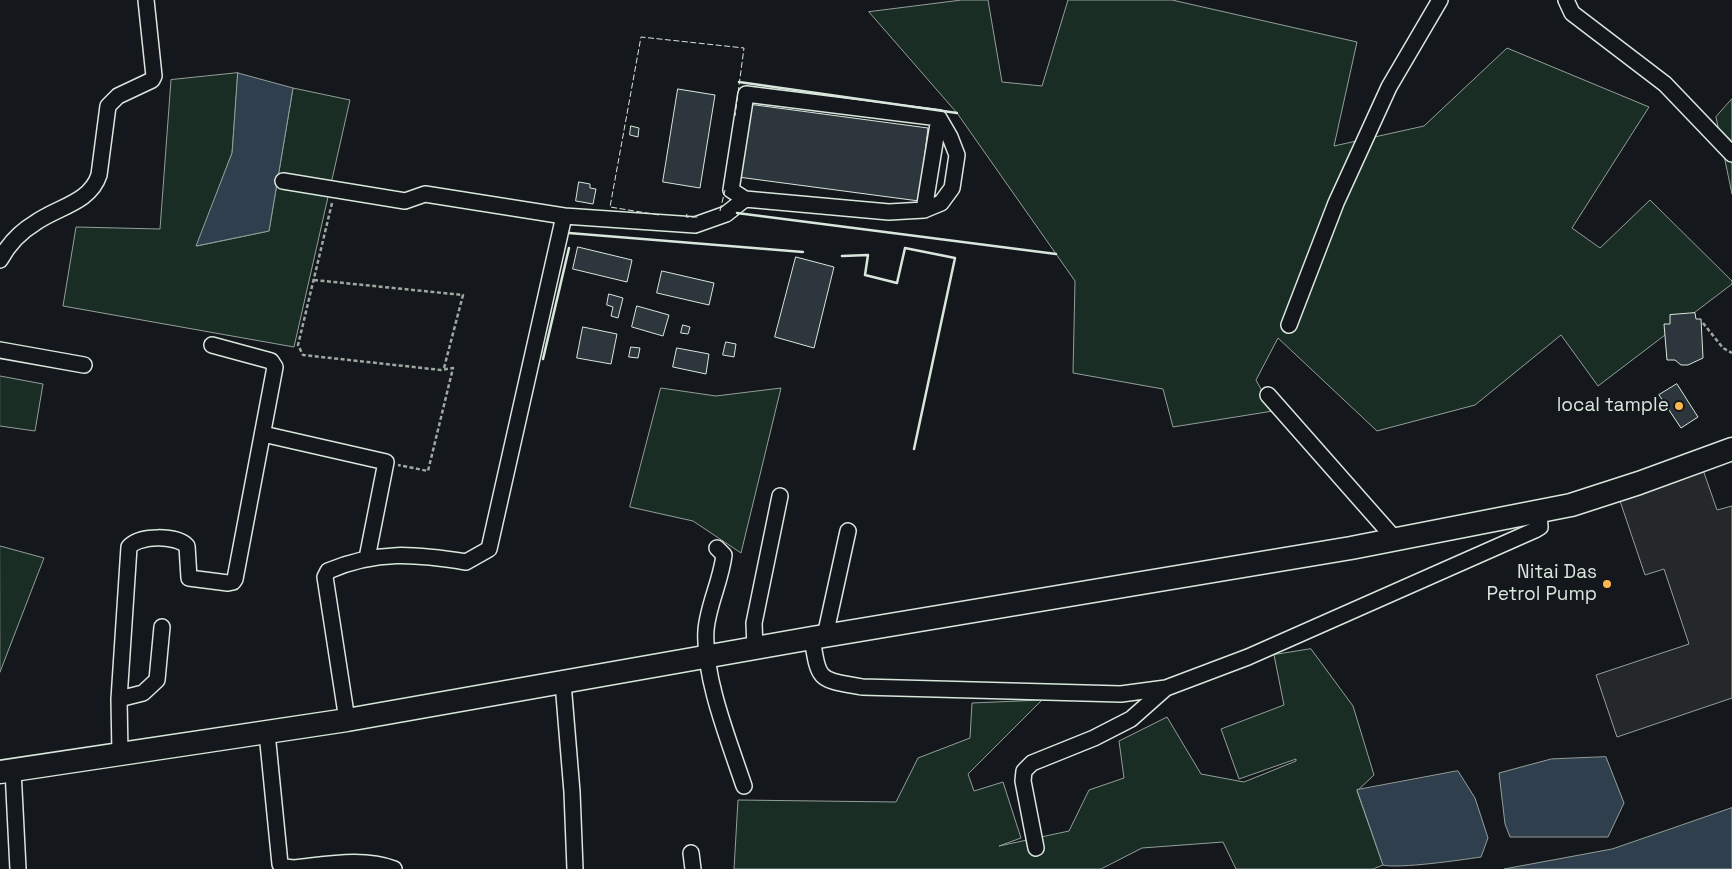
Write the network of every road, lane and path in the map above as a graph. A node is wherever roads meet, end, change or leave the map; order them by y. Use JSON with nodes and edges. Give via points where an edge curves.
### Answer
{"nodes":[{"id":1,"x":146,"y":0,"type":"edge"},
{"id":2,"x":1440,"y":0,"type":"edge"},
{"id":3,"x":1566,"y":0,"type":"edge"},
{"id":4,"x":939,"y":118,"type":"junction"},
{"id":5,"x":1732,"y":154,"type":"edge"},
{"id":6,"x":283,"y":181,"type":"dead end"},
{"id":7,"x":336,"y":190,"type":"junction"},
{"id":8,"x":745,"y":199,"type":"junction"},
{"id":9,"x":924,"y":210,"type":"junction"},
{"id":10,"x":564,"y":216,"type":"junction"},
{"id":11,"x":0,"y":260,"type":"edge"},
{"id":12,"x":314,"y":280,"type":"junction"},
{"id":13,"x":1703,"y":323,"type":"dead end"},
{"id":14,"x":1289,"y":325,"type":"dead end"},
{"id":15,"x":212,"y":345,"type":"dead end"},
{"id":16,"x":0,"y":350,"type":"edge"},
{"id":17,"x":1732,"y":353,"type":"edge"},
{"id":18,"x":84,"y":366,"type":"dead end"},
{"id":19,"x":444,"y":368,"type":"junction"},
{"id":20,"x":1268,"y":395,"type":"dead end"},
{"id":21,"x":263,"y":434,"type":"junction"},
{"id":22,"x":1732,"y":449,"type":"edge"},
{"id":23,"x":386,"y":462,"type":"junction"},
{"id":24,"x":780,"y":496,"type":"dead end"},
{"id":25,"x":1539,"y":512,"type":"junction"},
{"id":26,"x":848,"y":531,"type":"dead end"},
{"id":27,"x":1395,"y":539,"type":"junction"},
{"id":28,"x":717,"y":548,"type":"dead end"},
{"id":29,"x":367,"y":558,"type":"junction"},
{"id":30,"x":162,"y":627,"type":"dead end"},
{"id":31,"x":819,"y":637,"type":"junction"},
{"id":32,"x":755,"y":649,"type":"junction"},
{"id":33,"x":707,"y":658,"type":"junction"},
{"id":34,"x":563,"y":683,"type":"junction"},
{"id":35,"x":1166,"y":688,"type":"junction"},
{"id":36,"x":119,"y":699,"type":"junction"},
{"id":37,"x":347,"y":720,"type":"junction"},
{"id":38,"x":267,"y":733,"type":"junction"},
{"id":39,"x":120,"y":754,"type":"junction"},
{"id":40,"x":6,"y":771,"type":"edge"},
{"id":41,"x":744,"y":786,"type":"dead end"},
{"id":42,"x":1036,"y":848,"type":"dead end"},
{"id":43,"x":691,"y":853,"type":"dead end"},
{"id":44,"x":18,"y":869,"type":"edge"},
{"id":45,"x":394,"y":869,"type":"edge"},
{"id":46,"x":575,"y":869,"type":"edge"},
{"id":47,"x":693,"y":869,"type":"edge"}],
"edges":[{"from":1,"to":11,"type":"street","via":[[154,76],[152,80],[118,96],[108,106],[95,186],[85,196],[35,223],[16,238]]},
{"from":2,"to":14,"type":"street","via":[[1389,87],[1356,158]]},
{"from":3,"to":5,"type":"street","via":[[1572,14],[1665,84]]},
{"from":4,"to":8,"type":"street","via":[[746,94],[731,190]]},
{"from":4,"to":9,"type":"street"},
{"from":4,"to":9,"type":"street","via":[[957,155],[952,188],[941,203]]},
{"from":6,"to":7,"type":"street"},
{"from":7,"to":10,"type":"street","via":[[405,201],[424,194]]},
{"from":7,"to":12,"type":"path"},
{"from":8,"to":9,"type":"street","via":[[889,212]]},
{"from":8,"to":10,"type":"street","via":[[726,214],[694,225]]},
{"from":10,"to":29,"type":"street","via":[[489,549],[466,562],[399,554]]},
{"from":12,"to":19,"type":"path","via":[[298,345],[303,355]]},
{"from":12,"to":19,"type":"path","via":[[462,295]]},
{"from":13,"to":17,"type":"path","via":[[1723,348]]},
{"from":15,"to":21,"type":"street","via":[[274,364]]},
{"from":16,"to":18,"type":"street"},
{"from":19,"to":23,"type":"path","via":[[453,368],[428,471]]},
{"from":20,"to":27,"type":"street"},
{"from":21,"to":23,"type":"street"},
{"from":21,"to":36,"type":"street","via":[[233,582],[189,578],[187,546],[177,539],[144,538],[134,541],[129,547]]},
{"from":22,"to":25,"type":"highway","via":[[1640,483]]},
{"from":23,"to":29,"type":"street"},
{"from":24,"to":32,"type":"street","via":[[754,623]]},
{"from":25,"to":27,"type":"highway"},
{"from":25,"to":35,"type":"street","via":[[1541,523],[1535,530],[1248,657]]},
{"from":26,"to":31,"type":"street"},
{"from":27,"to":31,"type":"highway"},
{"from":28,"to":33,"type":"street","via":[[724,555],[722,574],[706,629]]},
{"from":29,"to":37,"type":"street","via":[[328,571],[325,577]]},
{"from":30,"to":36,"type":"street","via":[[157,680],[143,693]]},
{"from":31,"to":32,"type":"highway"},
{"from":31,"to":35,"type":"street","via":[[817,669],[823,678],[862,687],[1121,694]]},
{"from":32,"to":33,"type":"highway"},
{"from":33,"to":34,"type":"highway"},
{"from":33,"to":41,"type":"street","via":[[719,709]]},
{"from":34,"to":37,"type":"highway"},
{"from":34,"to":46,"type":"street"},
{"from":35,"to":42,"type":"street","via":[[1131,719],[1032,763],[1024,771],[1023,781]]},
{"from":36,"to":39,"type":"street"},
{"from":37,"to":38,"type":"highway"},
{"from":38,"to":39,"type":"highway"},
{"from":38,"to":45,"type":"street","via":[[280,864],[292,868],[369,863]]},
{"from":39,"to":40,"type":"highway"},
{"from":40,"to":44,"type":"street"},
{"from":43,"to":47,"type":"street"}]}
